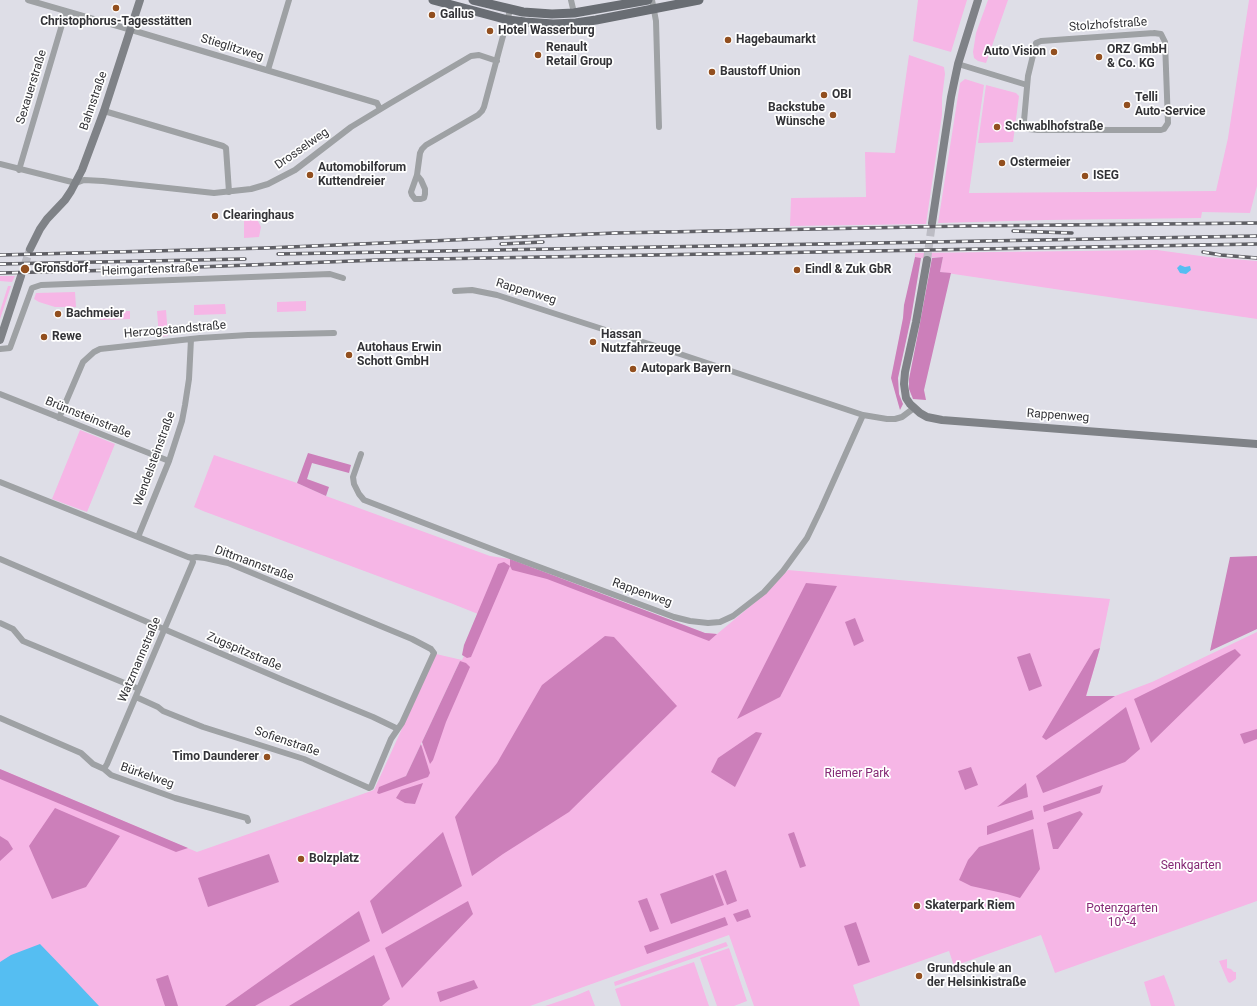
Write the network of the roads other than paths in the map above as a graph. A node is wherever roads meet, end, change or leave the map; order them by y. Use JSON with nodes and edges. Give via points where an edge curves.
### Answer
{"nodes":[{"id":1,"x":28,"y":0,"type":"edge"},
{"id":2,"x":140,"y":0,"type":"edge"},
{"id":3,"x":289,"y":0,"type":"edge"},
{"id":4,"x":433,"y":0,"type":"edge"},
{"id":5,"x":472,"y":0,"type":"edge"},
{"id":6,"x":571,"y":0,"type":"edge"},
{"id":7,"x":648,"y":0,"type":"edge"},
{"id":8,"x":699,"y":0,"type":"edge"},
{"id":9,"x":978,"y":0,"type":"edge"},
{"id":10,"x":653,"y":4,"type":"edge"},
{"id":11,"x":510,"y":10,"type":"junction"},
{"id":12,"x":66,"y":11,"type":"junction"},
{"id":13,"x":574,"y":13,"type":"junction"},
{"id":14,"x":508,"y":20,"type":"junction"},
{"id":15,"x":131,"y":29,"type":"junction"},
{"id":16,"x":497,"y":60,"type":"junction"},
{"id":17,"x":958,"y":64,"type":"junction"},
{"id":18,"x":268,"y":70,"type":"junction"},
{"id":19,"x":1027,"y":85,"type":"junction"},
{"id":20,"x":380,"y":109,"type":"junction"},
{"id":21,"x":104,"y":111,"type":"junction"},
{"id":22,"x":659,"y":127,"type":"dead end"},
{"id":23,"x":0,"y":164,"type":"edge"},
{"id":24,"x":19,"y":170,"type":"junction"},
{"id":25,"x":417,"y":175,"type":"dead end"},
{"id":26,"x":76,"y":182,"type":"junction"},
{"id":27,"x":229,"y":192,"type":"junction"},
{"id":28,"x":932,"y":223,"type":"tunnel mouth"},
{"id":29,"x":30,"y":249,"type":"tunnel mouth"},
{"id":30,"x":926,"y":260,"type":"tunnel mouth"},
{"id":31,"x":21,"y":276,"type":"tunnel mouth"},
{"id":32,"x":343,"y":278,"type":"dead end"},
{"id":33,"x":455,"y":290,"type":"dead end"},
{"id":34,"x":334,"y":333,"type":"dead end"},
{"id":35,"x":191,"y":339,"type":"junction"},
{"id":36,"x":0,"y":340,"type":"edge"},
{"id":37,"x":0,"y":349,"type":"edge"},
{"id":38,"x":0,"y":394,"type":"edge"},
{"id":39,"x":914,"y":408,"type":"junction"},
{"id":40,"x":863,"y":415,"type":"junction"},
{"id":41,"x":59,"y":418,"type":"junction"},
{"id":42,"x":1257,"y":444,"type":"edge"},
{"id":43,"x":360,"y":454,"type":"dead end"},
{"id":44,"x":169,"y":461,"type":"junction"},
{"id":45,"x":0,"y":482,"type":"edge"},
{"id":46,"x":138,"y":537,"type":"junction"},
{"id":47,"x":192,"y":558,"type":"junction"},
{"id":48,"x":0,"y":559,"type":"edge"},
{"id":49,"x":0,"y":623,"type":"edge"},
{"id":50,"x":164,"y":630,"type":"junction"},
{"id":51,"x":139,"y":690,"type":"junction"},
{"id":52,"x":136,"y":697,"type":"junction"},
{"id":53,"x":0,"y":718,"type":"edge"},
{"id":54,"x":398,"y":729,"type":"junction"},
{"id":55,"x":104,"y":769,"type":"junction"},
{"id":56,"x":248,"y":821,"type":"dead end"}],
"edges":[{"from":1,"to":12,"type":"street","name":"Stieglitzweg"},
{"from":2,"to":15,"type":"street","name":"Bahnstraße"},
{"from":3,"to":18,"type":"street"},
{"from":4,"to":14,"type":"main road"},
{"from":5,"to":11,"type":"main road"},
{"from":6,"to":13,"type":"street"},
{"from":7,"to":13,"type":"main road"},
{"from":8,"to":10,"type":"main road"},
{"from":9,"to":17,"type":"street"},
{"from":10,"to":14,"type":"main road","via":[[596,20],[563,24]]},
{"from":10,"to":22,"type":"street","via":[[656,21]]},
{"from":11,"to":13,"type":"main road"},
{"from":11,"to":14,"type":"street"},
{"from":12,"to":15,"type":"street","name":"Stieglitzweg"},
{"from":12,"to":24,"type":"street","name":"Sexauerstraße"},
{"from":14,"to":16,"type":"street"},
{"from":15,"to":18,"type":"street","name":"Stieglitzweg"},
{"from":15,"to":21,"type":"street","name":"Bahnstraße"},
{"from":16,"to":20,"type":"street","name":"Drosselweg","via":[[479,55],[471,56]]},
{"from":16,"to":25,"type":"street","via":[[482,111],[426,145],[419,159]]},
{"from":17,"to":19,"type":"street"},
{"from":17,"to":28,"type":"street"},
{"from":18,"to":20,"type":"street","name":"Stieglitzweg","via":[[377,103]]},
{"from":19,"to":19,"type":"street","name":"Stolzhofstraße","via":[[1024,126],[1028,129],[1160,130],[1168,123],[1165,42],[1161,34],[1041,41],[1036,43]]},
{"from":20,"to":27,"type":"street","name":"Drosselweg","via":[[350,127],[295,170],[263,185]]},
{"from":21,"to":26,"type":"street","name":"Bahnstraße"},
{"from":21,"to":27,"type":"street","via":[[223,146],[227,152]]},
{"from":23,"to":24,"type":"street","name":"Drosselweg"},
{"from":24,"to":26,"type":"street","name":"Drosselweg"},
{"from":26,"to":27,"type":"street","name":"Drosselweg","via":[[90,180],[214,193]]},
{"from":26,"to":29,"type":"street","name":"Bahnstraße","via":[[65,200],[40,229]]},
{"from":30,"to":39,"type":"street","via":[[904,378],[906,398]]},
{"from":31,"to":36,"type":"street"},
{"from":32,"to":37,"type":"street","name":"Heimgartenstraße","via":[[330,274],[41,285],[32,288],[10,348]]},
{"from":33,"to":40,"type":"street","name":"Rappenweg","via":[[497,294]]},
{"from":34,"to":35,"type":"street","name":"Herzogstandstraße"},
{"from":35,"to":41,"type":"street","name":"Herzogstandstraße","via":[[107,347],[94,352],[83,362]]},
{"from":35,"to":44,"type":"street","name":"Wendelsteinstraße","via":[[185,406]]},
{"from":38,"to":41,"type":"street","name":"Brünnsteinstraße"},
{"from":39,"to":40,"type":"street","name":"Rappenweg","via":[[895,419]]},
{"from":39,"to":42,"type":"street","name":"Rappenweg","via":[[927,417],[942,420]]},
{"from":40,"to":43,"type":"street","name":"Rappenweg","via":[[808,538],[764,592],[733,616],[720,622],[708,623],[669,616],[364,500],[352,477]]},
{"from":41,"to":44,"type":"street","name":"Brünnsteinstraße"},
{"from":44,"to":46,"type":"street","name":"Wendelsteinstraße"},
{"from":45,"to":46,"type":"street","name":"Dittmannstraße"},
{"from":46,"to":47,"type":"street","name":"Dittmannstraße"},
{"from":47,"to":50,"type":"street","name":"Watzmannstraße","via":[[193,562]]},
{"from":47,"to":54,"type":"street","name":"Dittmannstraße","via":[[228,563],[431,649],[434,653]]},
{"from":48,"to":50,"type":"street","name":"Zugspitzstraße"},
{"from":49,"to":51,"type":"street","via":[[13,629],[23,641]]},
{"from":50,"to":51,"type":"street","name":"Watzmannstraße"},
{"from":50,"to":54,"type":"street","name":"Zugspitzstraße"},
{"from":51,"to":52,"type":"street","name":"Watzmannstraße"},
{"from":52,"to":54,"type":"street","name":"Sofienstraße","via":[[203,727],[304,759],[369,788]]},
{"from":52,"to":55,"type":"street","name":"Watzmannstraße"},
{"from":53,"to":55,"type":"street","name":"Bürkelweg","via":[[81,752],[93,764]]},
{"from":55,"to":56,"type":"street","name":"Bürkelweg","via":[[118,778],[169,796],[247,818]]}]}
